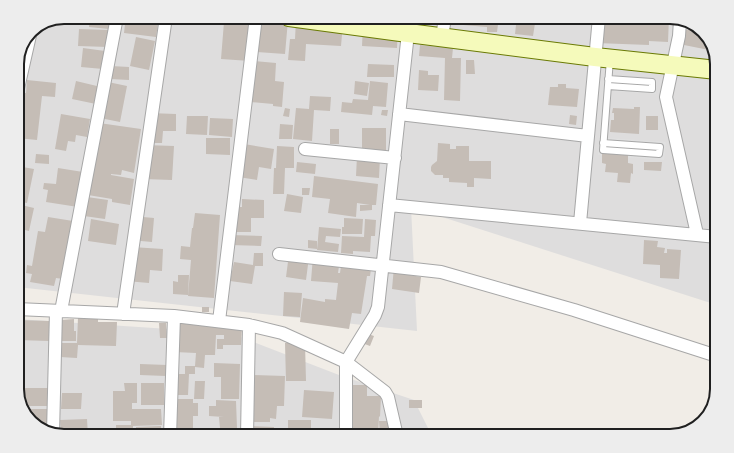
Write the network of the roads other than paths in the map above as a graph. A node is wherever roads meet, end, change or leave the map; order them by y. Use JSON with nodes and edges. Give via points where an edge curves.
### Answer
{"nodes":[{"id":1,"x":116,"y":24,"type":"edge"},
{"id":2,"x":165,"y":24,"type":"edge"},
{"id":3,"x":255,"y":24,"type":"edge"},
{"id":4,"x":341,"y":24,"type":"edge"},
{"id":5,"x":444,"y":24,"type":"edge"},
{"id":6,"x":600,"y":24,"type":"edge"},
{"id":7,"x":680,"y":25,"type":"edge"},
{"id":8,"x":408,"y":33,"type":"junction"},
{"id":9,"x":442,"y":38,"type":"junction"},
{"id":10,"x":27,"y":50,"type":"edge"},
{"id":11,"x":603,"y":58,"type":"junction"},
{"id":12,"x":24,"y":61,"type":"edge"},
{"id":13,"x":673,"y":64,"type":"junction"},
{"id":14,"x":710,"y":69,"type":"edge"},
{"id":15,"x":608,"y":83,"type":"junction"},
{"id":16,"x":399,"y":114,"type":"junction"},
{"id":17,"x":588,"y":136,"type":"junction"},
{"id":18,"x":603,"y":143,"type":"junction"},
{"id":19,"x":305,"y":150,"type":"dead end"},
{"id":20,"x":395,"y":158,"type":"junction"},
{"id":21,"x":389,"y":204,"type":"junction"},
{"id":22,"x":580,"y":223,"type":"junction"},
{"id":23,"x":698,"y":234,"type":"junction"},
{"id":24,"x":710,"y":236,"type":"edge"},
{"id":25,"x":279,"y":254,"type":"dead end"},
{"id":26,"x":383,"y":266,"type":"junction"},
{"id":27,"x":24,"y":309,"type":"edge"},
{"id":28,"x":59,"y":311,"type":"junction"},
{"id":29,"x":123,"y":314,"type":"junction"},
{"id":30,"x":174,"y":316,"type":"junction"},
{"id":31,"x":219,"y":321,"type":"junction"},
{"id":32,"x":249,"y":325,"type":"junction"},
{"id":33,"x":710,"y":354,"type":"edge"},
{"id":34,"x":346,"y":362,"type":"junction"},
{"id":35,"x":53,"y":428,"type":"edge"},
{"id":36,"x":170,"y":429,"type":"edge"},
{"id":37,"x":247,"y":429,"type":"edge"},
{"id":38,"x":346,"y":429,"type":"edge"},
{"id":39,"x":395,"y":429,"type":"edge"}],
"edges":[{"from":1,"to":28,"type":"street"},
{"from":2,"to":29,"type":"street"},
{"from":3,"to":31,"type":"street"},
{"from":4,"to":8,"type":"street"},
{"from":5,"to":9,"type":"street"},
{"from":6,"to":11,"type":"street"},
{"from":7,"to":13,"type":"street"},
{"from":8,"to":9,"type":"street"},
{"from":8,"to":16,"type":"street"},
{"from":9,"to":11,"type":"street"},
{"from":10,"to":12,"type":"street"},
{"from":11,"to":13,"type":"street"},
{"from":11,"to":15,"type":"lane"},
{"from":11,"to":17,"type":"street"},
{"from":13,"to":14,"type":"street"},
{"from":13,"to":23,"type":"street","via":[[666,97]]},
{"from":15,"to":15,"type":"lane","via":[[652,89],[652,82]]},
{"from":15,"to":18,"type":"lane"},
{"from":16,"to":17,"type":"street"},
{"from":16,"to":20,"type":"street"},
{"from":17,"to":22,"type":"street"},
{"from":18,"to":18,"type":"lane","via":[[660,148],[659,154],[603,150]]},
{"from":19,"to":20,"type":"street"},
{"from":20,"to":21,"type":"street"},
{"from":21,"to":22,"type":"street"},
{"from":21,"to":26,"type":"street"},
{"from":22,"to":23,"type":"street"},
{"from":23,"to":24,"type":"street"},
{"from":25,"to":26,"type":"street"},
{"from":26,"to":33,"type":"street","via":[[454,275]]},
{"from":26,"to":34,"type":"street","via":[[375,315]]},
{"from":27,"to":28,"type":"street"},
{"from":28,"to":29,"type":"street"},
{"from":28,"to":35,"type":"street"},
{"from":29,"to":30,"type":"street"},
{"from":30,"to":31,"type":"street"},
{"from":30,"to":36,"type":"street"},
{"from":31,"to":32,"type":"street"},
{"from":32,"to":34,"type":"street","via":[[282,333]]},
{"from":32,"to":37,"type":"street"},
{"from":34,"to":38,"type":"street"},
{"from":34,"to":39,"type":"street","via":[[385,392]]}]}
